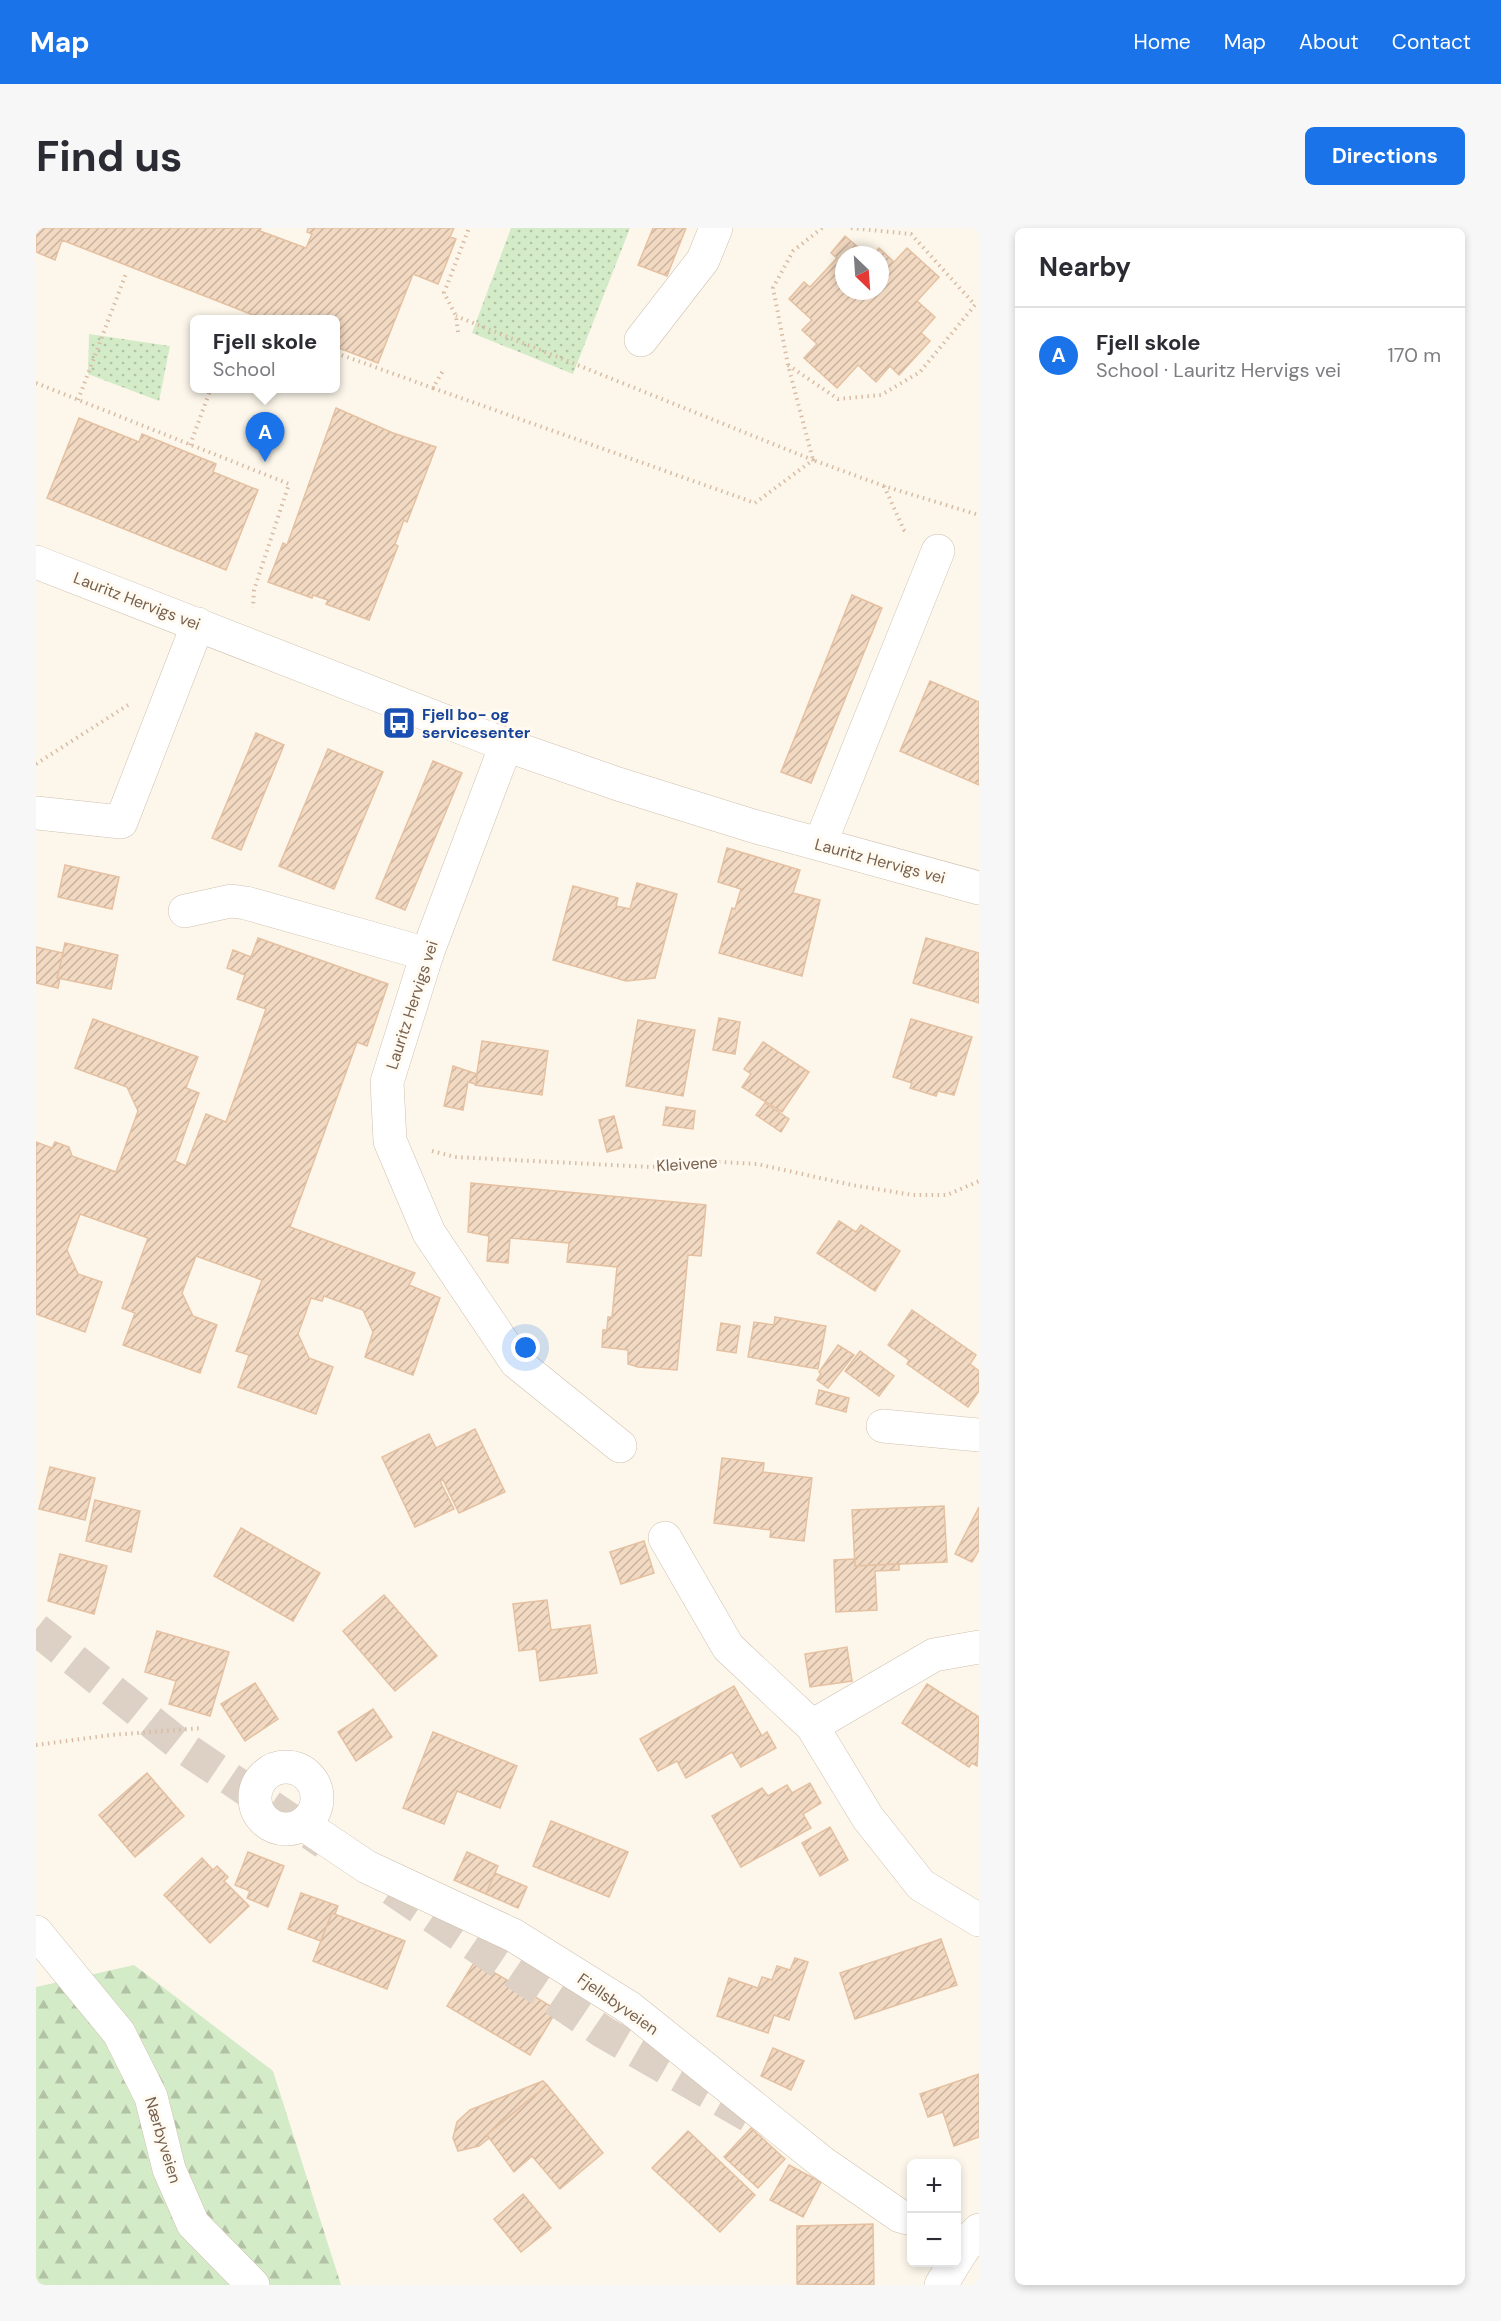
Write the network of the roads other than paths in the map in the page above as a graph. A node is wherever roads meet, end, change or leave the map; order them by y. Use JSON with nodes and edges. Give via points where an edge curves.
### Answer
{"nodes":[{"id":1,"x":716,"y":228,"type":"edge"},
{"id":2,"x":641,"y":340,"type":"dead end"},
{"id":3,"x":938,"y":551,"type":"road end"},
{"id":4,"x":36,"y":562,"type":"edge"},
{"id":5,"x":198,"y":624,"type":"junction"},
{"id":6,"x":506,"y":744,"type":"junction"},
{"id":7,"x":36,"y":813,"type":"edge"},
{"id":8,"x":820,"y":844,"type":"junction"},
{"id":9,"x":979,"y":888,"type":"edge"},
{"id":10,"x":185,"y":911,"type":"dead end"},
{"id":11,"x":428,"y":954,"type":"junction"},
{"id":12,"x":883,"y":1426,"type":"dead end"},
{"id":13,"x":979,"y":1435,"type":"edge"},
{"id":14,"x":620,"y":1446,"type":"dead end"},
{"id":15,"x":665,"y":1538,"type":"dead end"},
{"id":16,"x":979,"y":1647,"type":"edge"},
{"id":17,"x":812,"y":1726,"type":"junction"},
{"id":18,"x":303,"y":1824,"type":"tunnel mouth"},
{"id":19,"x":979,"y":1920,"type":"edge"},
{"id":20,"x":36,"y":1932,"type":"edge"},
{"id":21,"x":907,"y":2218,"type":"edge"},
{"id":22,"x":966,"y":2244,"type":"edge"},
{"id":23,"x":253,"y":2285,"type":"edge"},
{"id":24,"x":941,"y":2285,"type":"edge"}],
"edges":[{"from":1,"to":2,"type":"street","via":[[703,260]]},
{"from":3,"to":8,"type":"street"},
{"from":4,"to":5,"type":"street","name":"Lauritz Hervigs vei"},
{"from":5,"to":6,"type":"street","name":"Lauritz Hervigs vei"},
{"from":5,"to":7,"type":"street","via":[[121,822]]},
{"from":6,"to":8,"type":"street","name":"Lauritz Hervigs vei","via":[[618,784]]},
{"from":6,"to":11,"type":"street","name":"Lauritz Hervigs vei"},
{"from":8,"to":9,"type":"street","name":"Lauritz Hervigs vei"},
{"from":10,"to":11,"type":"street","via":[[231,901],[246,903]]},
{"from":11,"to":14,"type":"street","name":"Lauritz Hervigs vei","via":[[387,1082],[390,1142],[429,1233],[516,1362]]},
{"from":12,"to":13,"type":"street"},
{"from":15,"to":17,"type":"street","via":[[728,1647]]},
{"from":16,"to":17,"type":"street","via":[[934,1654]]},
{"from":17,"to":19,"type":"street","via":[[868,1818],[921,1885]]},
{"from":18,"to":21,"type":"street","name":"Fjellsbyveien","via":[[367,1867],[513,1935],[630,2008],[823,2163]]},
{"from":20,"to":23,"type":"street","name":"Nærbyveien","via":[[119,2032],[151,2097],[169,2169],[193,2224]]},
{"from":22,"to":24,"type":"street"}]}
